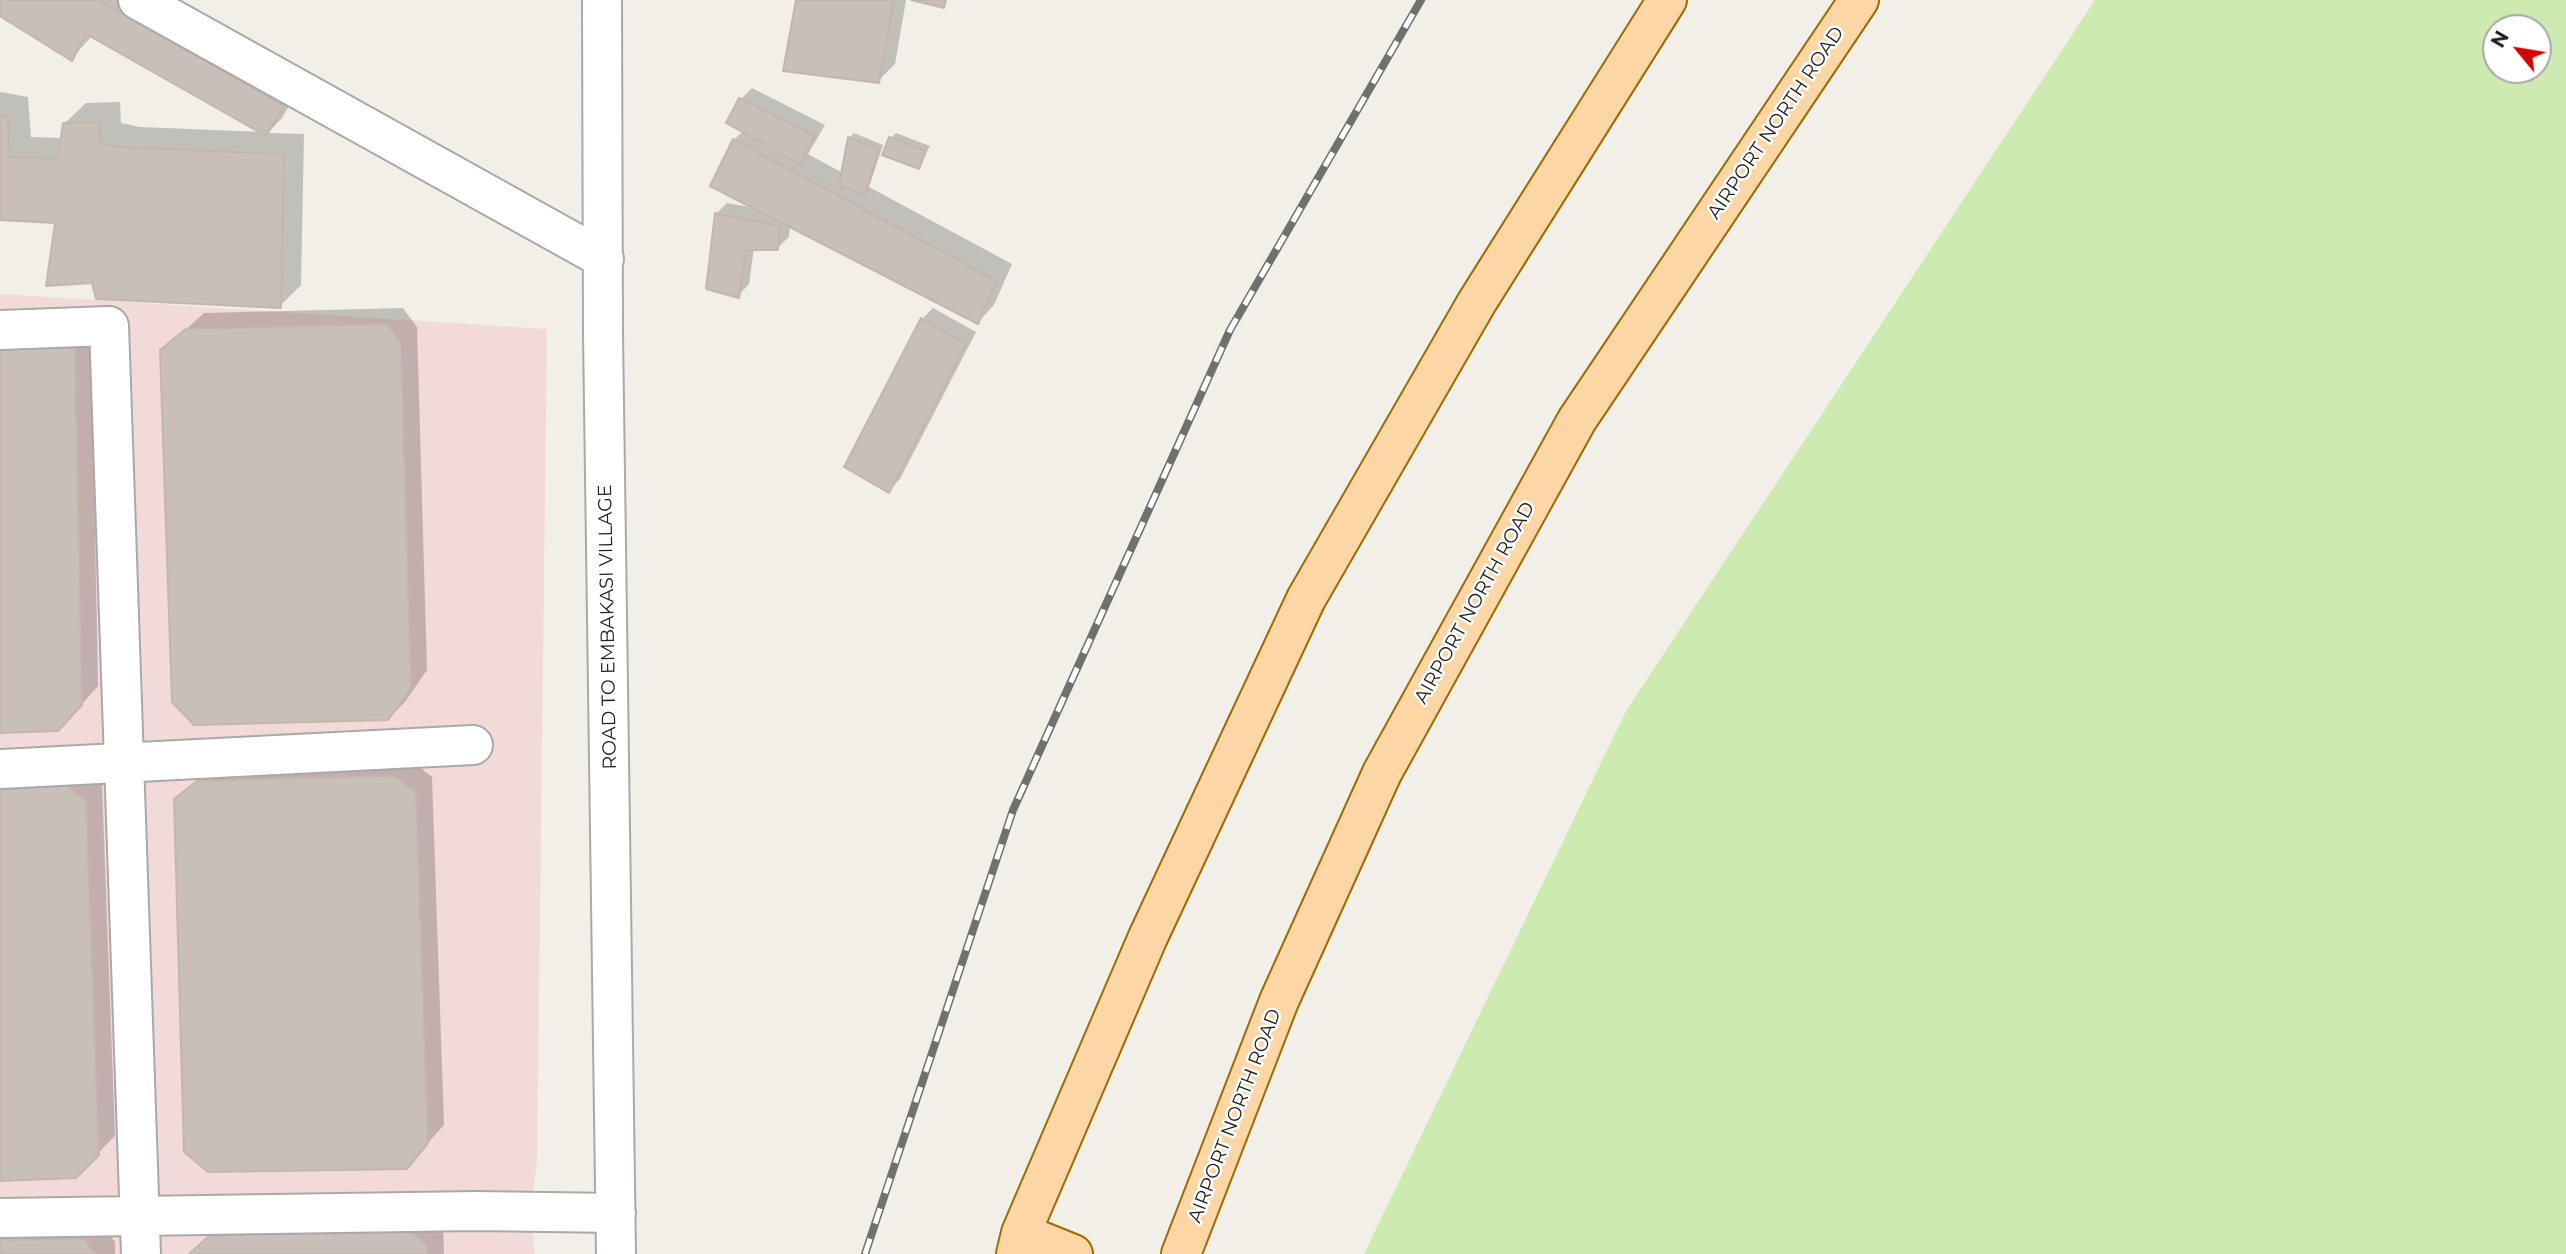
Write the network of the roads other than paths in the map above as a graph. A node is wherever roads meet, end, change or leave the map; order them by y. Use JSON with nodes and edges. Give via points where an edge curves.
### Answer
{"nodes":[{"id":1,"x":138,"y":0,"type":"edge"},
{"id":2,"x":602,"y":0,"type":"edge"},
{"id":3,"x":1667,"y":0,"type":"edge"},
{"id":4,"x":1859,"y":0,"type":"edge"},
{"id":5,"x":604,"y":259,"type":"junction"},
{"id":6,"x":0,"y":330,"type":"edge"},
{"id":7,"x":473,"y":745,"type":"dead end"},
{"id":8,"x":124,"y":765,"type":"junction"},
{"id":9,"x":0,"y":769,"type":"edge"},
{"id":10,"x":615,"y":1213,"type":"junction"},
{"id":11,"x":139,"y":1215,"type":"junction"},
{"id":12,"x":0,"y":1218,"type":"edge"},
{"id":13,"x":1018,"y":1243,"type":"edge"},
{"id":14,"x":141,"y":1254,"type":"edge"},
{"id":15,"x":616,"y":1254,"type":"edge"},
{"id":16,"x":1073,"y":1254,"type":"edge"},
{"id":17,"x":1181,"y":1254,"type":"edge"}],
"edges":[{"from":1,"to":5,"type":"street"},
{"from":2,"to":5,"type":"street","name":"ROAD TO EMBAKASI VILLAGE"},
{"from":3,"to":13,"type":"main road","via":[[1477,302],[1306,598],[1148,937]]},
{"from":4,"to":17,"type":"main road","name":"AIRPORT NORTH ROAD","via":[[1577,420],[1382,773],[1279,1001]]},
{"from":5,"to":10,"type":"street","name":"ROAD TO EMBAKASI VILLAGE"},
{"from":6,"to":8,"type":"street","via":[[109,326]]},
{"from":7,"to":8,"type":"street"},
{"from":8,"to":9,"type":"street"},
{"from":8,"to":11,"type":"street"},
{"from":10,"to":11,"type":"street"},
{"from":10,"to":15,"type":"street","name":"ROAD TO EMBAKASI VILLAGE"},
{"from":11,"to":12,"type":"street"},
{"from":11,"to":14,"type":"street"},
{"from":13,"to":16,"type":"main road"}]}
